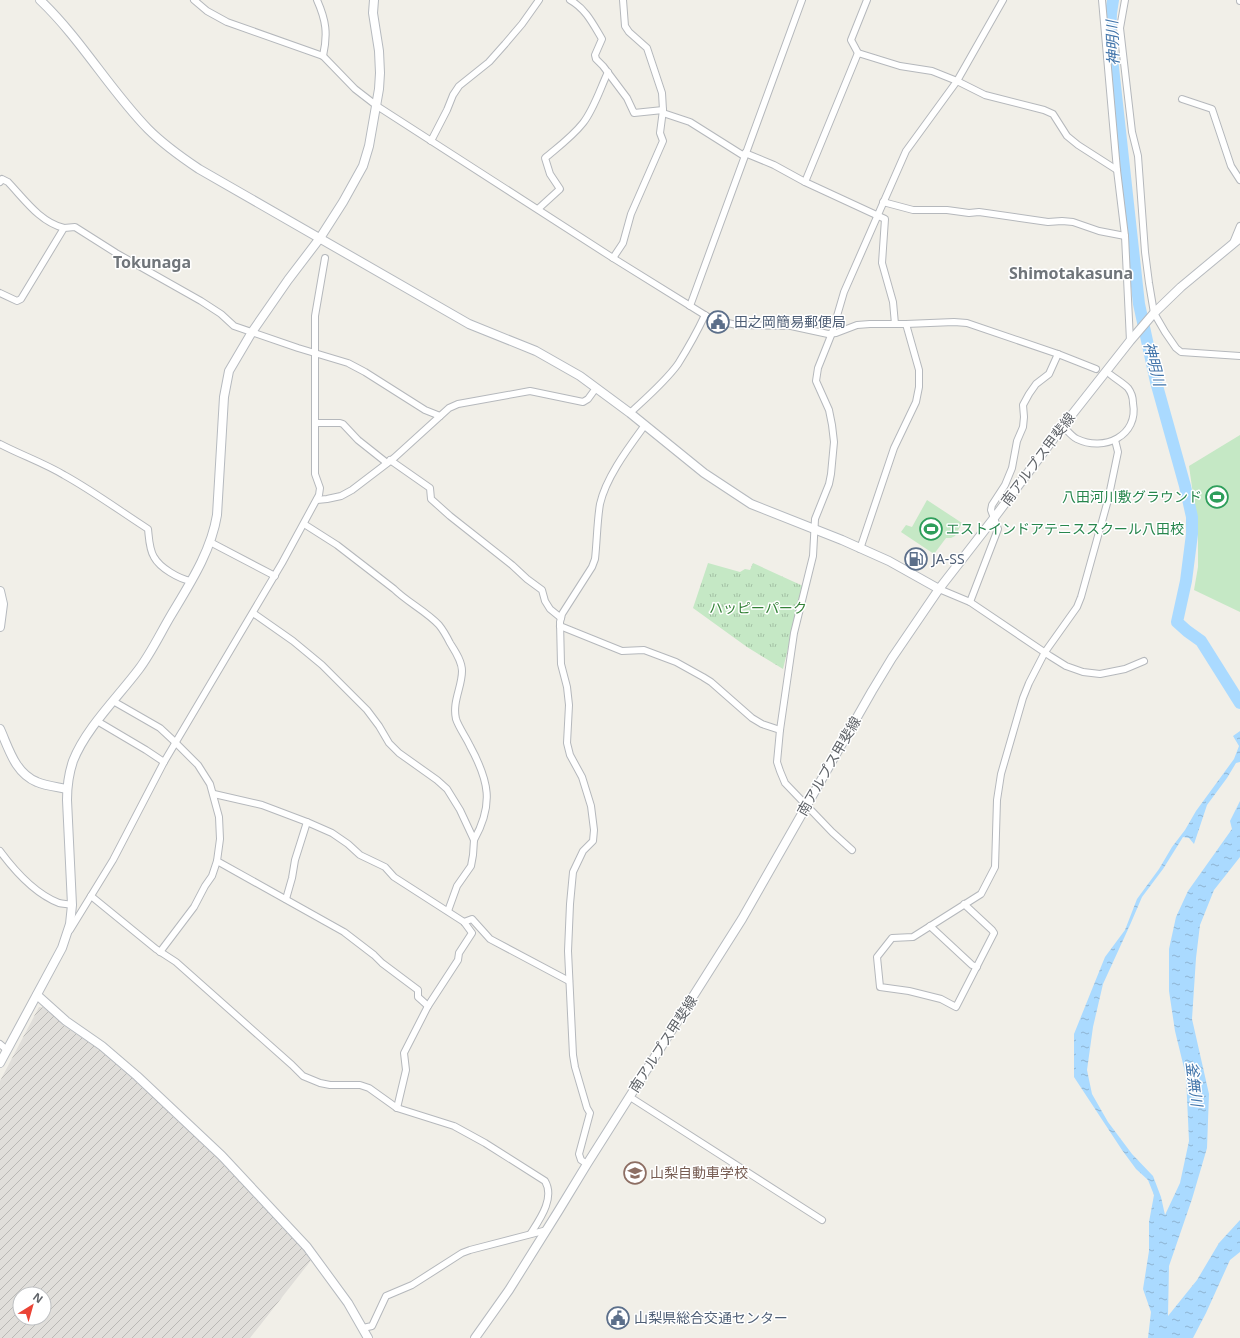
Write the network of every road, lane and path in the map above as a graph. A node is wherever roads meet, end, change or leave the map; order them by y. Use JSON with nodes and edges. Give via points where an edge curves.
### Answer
{"nodes":[{"id":1,"x":40,"y":0,"type":"edge"},
{"id":2,"x":194,"y":0,"type":"edge"},
{"id":3,"x":317,"y":0,"type":"edge"},
{"id":4,"x":374,"y":0,"type":"edge"},
{"id":5,"x":539,"y":0,"type":"edge"},
{"id":6,"x":570,"y":0,"type":"edge"},
{"id":7,"x":623,"y":0,"type":"edge"},
{"id":8,"x":802,"y":0,"type":"edge"},
{"id":9,"x":866,"y":0,"type":"edge"},
{"id":10,"x":1102,"y":0,"type":"edge"},
{"id":11,"x":1125,"y":0,"type":"edge"},
{"id":12,"x":1000,"y":1,"type":"edge"},
{"id":13,"x":858,"y":53,"type":"junction"},
{"id":14,"x":323,"y":56,"type":"junction"},
{"id":15,"x":608,"y":72,"type":"junction"},
{"id":16,"x":957,"y":81,"type":"junction"},
{"id":17,"x":1182,"y":99,"type":"dead end"},
{"id":18,"x":377,"y":106,"type":"junction"},
{"id":19,"x":663,"y":111,"type":"junction"},
{"id":20,"x":431,"y":141,"type":"junction"},
{"id":21,"x":745,"y":155,"type":"junction"},
{"id":22,"x":1117,"y":170,"type":"junction"},
{"id":23,"x":1,"y":179,"type":"edge"},
{"id":24,"x":1240,"y":180,"type":"edge"},
{"id":25,"x":806,"y":182,"type":"junction"},
{"id":26,"x":883,"y":202,"type":"junction"},
{"id":27,"x":538,"y":209,"type":"junction"},
{"id":28,"x":877,"y":216,"type":"junction"},
{"id":29,"x":1240,"y":226,"type":"edge"},
{"id":30,"x":64,"y":228,"type":"junction"},
{"id":31,"x":1125,"y":236,"type":"junction"},
{"id":32,"x":320,"y":238,"type":"junction"},
{"id":33,"x":1240,"y":238,"type":"edge"},
{"id":34,"x":1233,"y":243,"type":"junction"},
{"id":35,"x":325,"y":258,"type":"dead end"},
{"id":36,"x":613,"y":258,"type":"junction"},
{"id":37,"x":0,"y":293,"type":"edge"},
{"id":38,"x":690,"y":306,"type":"junction"},
{"id":39,"x":1153,"y":314,"type":"junction"},
{"id":40,"x":705,"y":315,"type":"junction"},
{"id":41,"x":895,"y":324,"type":"junction"},
{"id":42,"x":906,"y":324,"type":"junction"},
{"id":43,"x":252,"y":332,"type":"junction"},
{"id":44,"x":832,"y":333,"type":"junction"},
{"id":45,"x":1130,"y":341,"type":"junction"},
{"id":46,"x":315,"y":353,"type":"junction"},
{"id":47,"x":1058,"y":354,"type":"junction"},
{"id":48,"x":1240,"y":356,"type":"edge"},
{"id":49,"x":1096,"y":369,"type":"dead end"},
{"id":50,"x":1111,"y":375,"type":"dead end"},
{"id":51,"x":596,"y":388,"type":"junction"},
{"id":52,"x":630,"y":413,"type":"junction"},
{"id":53,"x":440,"y":416,"type":"junction"},
{"id":54,"x":315,"y":423,"type":"junction"},
{"id":55,"x":645,"y":425,"type":"junction"},
{"id":56,"x":1063,"y":426,"type":"junction"},
{"id":57,"x":1115,"y":440,"type":"junction"},
{"id":58,"x":0,"y":444,"type":"edge"},
{"id":59,"x":389,"y":462,"type":"junction"},
{"id":60,"x":317,"y":500,"type":"junction"},
{"id":61,"x":994,"y":518,"type":"junction"},
{"id":62,"x":304,"y":524,"type":"junction"},
{"id":63,"x":815,"y":530,"type":"junction"},
{"id":64,"x":210,"y":542,"type":"junction"},
{"id":65,"x":860,"y":548,"type":"junction"},
{"id":66,"x":274,"y":576,"type":"junction"},
{"id":67,"x":191,"y":581,"type":"junction"},
{"id":68,"x":939,"y":589,"type":"junction"},
{"id":69,"x":0,"y":591,"type":"edge"},
{"id":70,"x":970,"y":602,"type":"junction"},
{"id":71,"x":253,"y":613,"type":"junction"},
{"id":72,"x":561,"y":618,"type":"junction"},
{"id":73,"x":560,"y":626,"type":"junction"},
{"id":74,"x":0,"y":627,"type":"edge"},
{"id":75,"x":1045,"y":652,"type":"junction"},
{"id":76,"x":1144,"y":661,"type":"dead end"},
{"id":77,"x":113,"y":701,"type":"junction"},
{"id":78,"x":98,"y":721,"type":"junction"},
{"id":79,"x":0,"y":729,"type":"edge"},
{"id":80,"x":780,"y":730,"type":"junction"},
{"id":81,"x":175,"y":742,"type":"junction"},
{"id":82,"x":164,"y":762,"type":"junction"},
{"id":83,"x":67,"y":788,"type":"junction"},
{"id":84,"x":214,"y":794,"type":"junction"},
{"id":85,"x":807,"y":806,"type":"junction"},
{"id":86,"x":307,"y":822,"type":"junction"},
{"id":87,"x":474,"y":840,"type":"junction"},
{"id":88,"x":852,"y":850,"type":"dead end"},
{"id":89,"x":0,"y":851,"type":"edge"},
{"id":90,"x":217,"y":861,"type":"junction"},
{"id":91,"x":91,"y":896,"type":"junction"},
{"id":92,"x":286,"y":899,"type":"junction"},
{"id":93,"x":72,"y":904,"type":"junction"},
{"id":94,"x":964,"y":904,"type":"junction"},
{"id":95,"x":448,"y":911,"type":"junction"},
{"id":96,"x":464,"y":922,"type":"junction"},
{"id":97,"x":930,"y":926,"type":"junction"},
{"id":98,"x":67,"y":934,"type":"junction"},
{"id":99,"x":160,"y":952,"type":"junction"},
{"id":100,"x":977,"y":967,"type":"junction"},
{"id":101,"x":569,"y":981,"type":"junction"},
{"id":102,"x":37,"y":995,"type":"junction"},
{"id":103,"x":428,"y":1006,"type":"junction"},
{"id":104,"x":0,"y":1044,"type":"edge"},
{"id":105,"x":7,"y":1050,"type":"junction"},
{"id":106,"x":0,"y":1063,"type":"edge"},
{"id":107,"x":630,"y":1096,"type":"junction"},
{"id":108,"x":397,"y":1108,"type":"junction"},
{"id":109,"x":586,"y":1164,"type":"junction"},
{"id":110,"x":547,"y":1206,"type":"junction"},
{"id":111,"x":560,"y":1210,"type":"junction"},
{"id":112,"x":822,"y":1220,"type":"dead end"},
{"id":113,"x":547,"y":1230,"type":"junction"},
{"id":114,"x":532,"y":1233,"type":"junction"},
{"id":115,"x":363,"y":1328,"type":"junction"},
{"id":116,"x":477,"y":1337,"type":"edge"},
{"id":117,"x":368,"y":1338,"type":"edge"}],
"edges":[{"from":1,"to":32,"type":"street","via":[[148,129],[173,152]]},
{"from":2,"to":14,"type":"street","via":[[227,22]]},
{"from":3,"to":14,"type":"street","via":[[325,22],[326,42]]},
{"from":4,"to":18,"type":"street","via":[[380,73]]},
{"from":5,"to":20,"type":"street","via":[[489,62],[459,86]]},
{"from":6,"to":15,"type":"street","via":[[589,17],[602,39],[595,55]]},
{"from":7,"to":19,"type":"street","via":[[625,26],[647,48],[662,93]]},
{"from":8,"to":21,"type":"street"},
{"from":9,"to":13,"type":"street","via":[[851,40]]},
{"from":10,"to":22,"type":"street"},
{"from":11,"to":39,"type":"street","via":[[1120,28],[1132,132],[1138,156],[1145,252]]},
{"from":12,"to":16,"type":"street"},
{"from":13,"to":16,"type":"street","via":[[900,66],[932,71]]},
{"from":13,"to":25,"type":"street"},
{"from":14,"to":18,"type":"street","via":[[355,89]]},
{"from":15,"to":19,"type":"street","via":[[627,98],[634,113]]},
{"from":15,"to":27,"type":"street","via":[[583,123],[545,158],[550,174],[560,189]]},
{"from":16,"to":22,"type":"street","via":[[985,95],[1053,114],[1067,136]]},
{"from":16,"to":26,"type":"street","via":[[906,152]]},
{"from":17,"to":24,"type":"street","via":[[1212,109],[1230,166]]},
{"from":18,"to":20,"type":"street"},
{"from":18,"to":32,"type":"street","via":[[363,166]]},
{"from":19,"to":21,"type":"street","via":[[690,122]]},
{"from":19,"to":36,"type":"street","via":[[660,133],[663,141],[631,214],[623,243]]},
{"from":20,"to":27,"type":"street"},
{"from":21,"to":25,"type":"street","via":[[774,165]]},
{"from":21,"to":38,"type":"street"},
{"from":22,"to":31,"type":"street"},
{"from":23,"to":30,"type":"street","via":[[8,182],[36,212],[53,225]]},
{"from":25,"to":28,"type":"street"},
{"from":26,"to":28,"type":"street"},
{"from":26,"to":31,"type":"street","via":[[913,210],[979,212],[1048,222],[1073,222]]},
{"from":27,"to":36,"type":"street"},
{"from":28,"to":41,"type":"street","via":[[885,219],[882,263],[893,302]]},
{"from":28,"to":44,"type":"street","via":[[844,292]]},
{"from":29,"to":34,"type":"street"},
{"from":30,"to":37,"type":"street","via":[[21,299],[17,301]]},
{"from":30,"to":43,"type":"street","via":[[75,227],[201,301],[234,326]]},
{"from":31,"to":45,"type":"street"},
{"from":32,"to":43,"type":"street"},
{"from":32,"to":51,"type":"street","via":[[469,324],[540,353]]},
{"from":33,"to":34,"type":"street","name":"南アルプス甲斐線"},
{"from":34,"to":39,"type":"street","name":"南アルプス甲斐線"},
{"from":35,"to":46,"type":"street","via":[[315,316]]},
{"from":36,"to":38,"type":"street"},
{"from":38,"to":40,"type":"street"},
{"from":39,"to":45,"type":"street","name":"南アルプス甲斐線"},
{"from":39,"to":48,"type":"street","via":[[1176,348],[1182,352]]},
{"from":40,"to":44,"type":"street","via":[[737,325],[792,326]]},
{"from":40,"to":52,"type":"street","via":[[677,365]]},
{"from":41,"to":42,"type":"street"},
{"from":41,"to":44,"type":"street","via":[[857,325]]},
{"from":42,"to":47,"type":"street","via":[[967,323]]},
{"from":42,"to":65,"type":"street","via":[[919,370],[916,402],[894,448]]},
{"from":43,"to":46,"type":"street"},
{"from":43,"to":64,"type":"street","via":[[229,371],[226,383],[217,515]]},
{"from":44,"to":63,"type":"street","via":[[818,368],[816,381],[829,410],[834,442],[829,484],[815,519]]},
{"from":45,"to":56,"type":"street","name":"南アルプス甲斐線"},
{"from":46,"to":53,"type":"street","via":[[348,363],[420,407]]},
{"from":46,"to":54,"type":"street"},
{"from":47,"to":49,"type":"street"},
{"from":47,"to":61,"type":"street","via":[[1049,374],[1036,384],[1023,405],[1023,427],[1017,441],[1012,468],[992,505]]},
{"from":50,"to":57,"type":"street","via":[[1128,389],[1135,410],[1130,426]]},
{"from":51,"to":52,"type":"street"},
{"from":51,"to":53,"type":"street","via":[[583,402],[530,391],[458,404]]},
{"from":52,"to":55,"type":"street"},
{"from":53,"to":59,"type":"street"},
{"from":54,"to":59,"type":"street","via":[[343,424],[358,440]]},
{"from":54,"to":60,"type":"street","via":[[315,474],[320,488]]},
{"from":55,"to":63,"type":"street","via":[[704,474],[746,501]]},
{"from":55,"to":72,"type":"street","via":[[617,465],[610,480],[601,502],[595,559]]},
{"from":56,"to":57,"type":"street","via":[[1075,438],[1089,443],[1102,444]]},
{"from":56,"to":61,"type":"street","name":"南アルプス甲斐線"},
{"from":57,"to":75,"type":"street","via":[[1118,452],[1108,500],[1081,598]]},
{"from":58,"to":67,"type":"street","via":[[65,475],[148,528],[154,557],[173,574]]},
{"from":59,"to":60,"type":"street","via":[[341,496]]},
{"from":59,"to":72,"type":"street","via":[[430,488],[431,499],[542,590],[548,605]]},
{"from":60,"to":62,"type":"street"},
{"from":61,"to":68,"type":"street","name":"南アルプス甲斐線"},
{"from":61,"to":70,"type":"street","via":[[998,530]]},
{"from":62,"to":66,"type":"street"},
{"from":62,"to":87,"type":"street","via":[[337,545],[424,612],[439,626],[459,659],[462,671],[455,704],[456,719],[484,774],[487,794],[486,811]]},
{"from":63,"to":65,"type":"street"},
{"from":63,"to":80,"type":"street","via":[[813,556],[794,634]]},
{"from":64,"to":66,"type":"street"},
{"from":64,"to":67,"type":"street"},
{"from":65,"to":68,"type":"street"},
{"from":66,"to":71,"type":"street"},
{"from":67,"to":77,"type":"street","via":[[150,653]]},
{"from":68,"to":70,"type":"street"},
{"from":68,"to":85,"type":"street","name":"南アルプス甲斐線","via":[[892,658]]},
{"from":69,"to":74,"type":"street","via":[[3,604]]},
{"from":70,"to":75,"type":"street"},
{"from":71,"to":81,"type":"street"},
{"from":71,"to":87,"type":"street","via":[[322,665],[367,710],[389,743],[399,753],[447,789]]},
{"from":72,"to":73,"type":"street"},
{"from":73,"to":80,"type":"street","via":[[622,651],[644,650],[676,662],[711,682],[752,718]]},
{"from":73,"to":101,"type":"street","via":[[561,664],[569,705],[567,744],[582,777],[591,806],[594,830],[593,840],[583,851],[573,872],[569,917]]},
{"from":75,"to":76,"type":"street","via":[[1066,666],[1094,674],[1126,669]]},
{"from":75,"to":94,"type":"street","via":[[1023,698],[1001,774],[997,800],[995,867],[980,894]]},
{"from":77,"to":78,"type":"street"},
{"from":77,"to":81,"type":"street","via":[[160,728]]},
{"from":78,"to":82,"type":"street"},
{"from":78,"to":83,"type":"street","via":[[73,761]]},
{"from":79,"to":83,"type":"street","via":[[12,758],[28,777],[38,782]]},
{"from":80,"to":85,"type":"street","via":[[777,762],[780,771],[785,783]]},
{"from":81,"to":82,"type":"street"},
{"from":81,"to":84,"type":"street","via":[[198,766]]},
{"from":82,"to":91,"type":"street","via":[[113,860]]},
{"from":83,"to":93,"type":"street"},
{"from":84,"to":86,"type":"street","via":[[262,805]]},
{"from":84,"to":90,"type":"street","via":[[220,839]]},
{"from":85,"to":88,"type":"street"},
{"from":85,"to":107,"type":"street","name":"南アルプス甲斐線","via":[[742,919]]},
{"from":86,"to":92,"type":"street"},
{"from":86,"to":95,"type":"street","via":[[332,833],[360,855],[385,867],[394,876]]},
{"from":87,"to":95,"type":"street","via":[[470,866],[457,886]]},
{"from":89,"to":93,"type":"street","via":[[13,868],[40,892],[59,903]]},
{"from":90,"to":92,"type":"street"},
{"from":90,"to":99,"type":"street","via":[[212,876],[194,907]]},
{"from":91,"to":98,"type":"street"},
{"from":91,"to":99,"type":"street"},
{"from":92,"to":103,"type":"street","via":[[344,932],[418,990],[418,997]]},
{"from":93,"to":98,"type":"street"},
{"from":94,"to":97,"type":"street"},
{"from":94,"to":100,"type":"street","via":[[994,933]]},
{"from":95,"to":96,"type":"street"},
{"from":96,"to":101,"type":"street","via":[[472,919],[490,939]]},
{"from":96,"to":103,"type":"street","via":[[472,933]]},
{"from":97,"to":100,"type":"street"},
{"from":97,"to":100,"type":"street","via":[[913,937],[892,938],[878,954],[880,987],[941,999],[956,1007]]},
{"from":98,"to":102,"type":"street"},
{"from":99,"to":108,"type":"street","via":[[176,962],[303,1076],[330,1085],[360,1085],[369,1088]]},
{"from":101,"to":109,"type":"street","via":[[573,1055],[590,1114],[579,1154]]},
{"from":102,"to":105,"type":"street"},
{"from":102,"to":115,"type":"street","via":[[137,1076],[222,1156],[307,1247]]},
{"from":103,"to":108,"type":"street","via":[[404,1053],[406,1070]]},
{"from":104,"to":105,"type":"street"},
{"from":105,"to":106,"type":"street"},
{"from":107,"to":109,"type":"street","name":"南アルプス甲斐線"},
{"from":107,"to":112,"type":"street"},
{"from":108,"to":110,"type":"street","via":[[454,1126],[540,1177],[548,1186]]},
{"from":109,"to":111,"type":"street","name":"南アルプス甲斐線"},
{"from":110,"to":111,"type":"street"},
{"from":110,"to":114,"type":"street"},
{"from":111,"to":113,"type":"street","name":"南アルプス甲斐線"},
{"from":113,"to":114,"type":"street"},
{"from":113,"to":116,"type":"street","name":"南アルプス甲斐線"},
{"from":114,"to":115,"type":"street","via":[[462,1253],[412,1285],[386,1296],[372,1326]]},
{"from":115,"to":117,"type":"street"}]}
